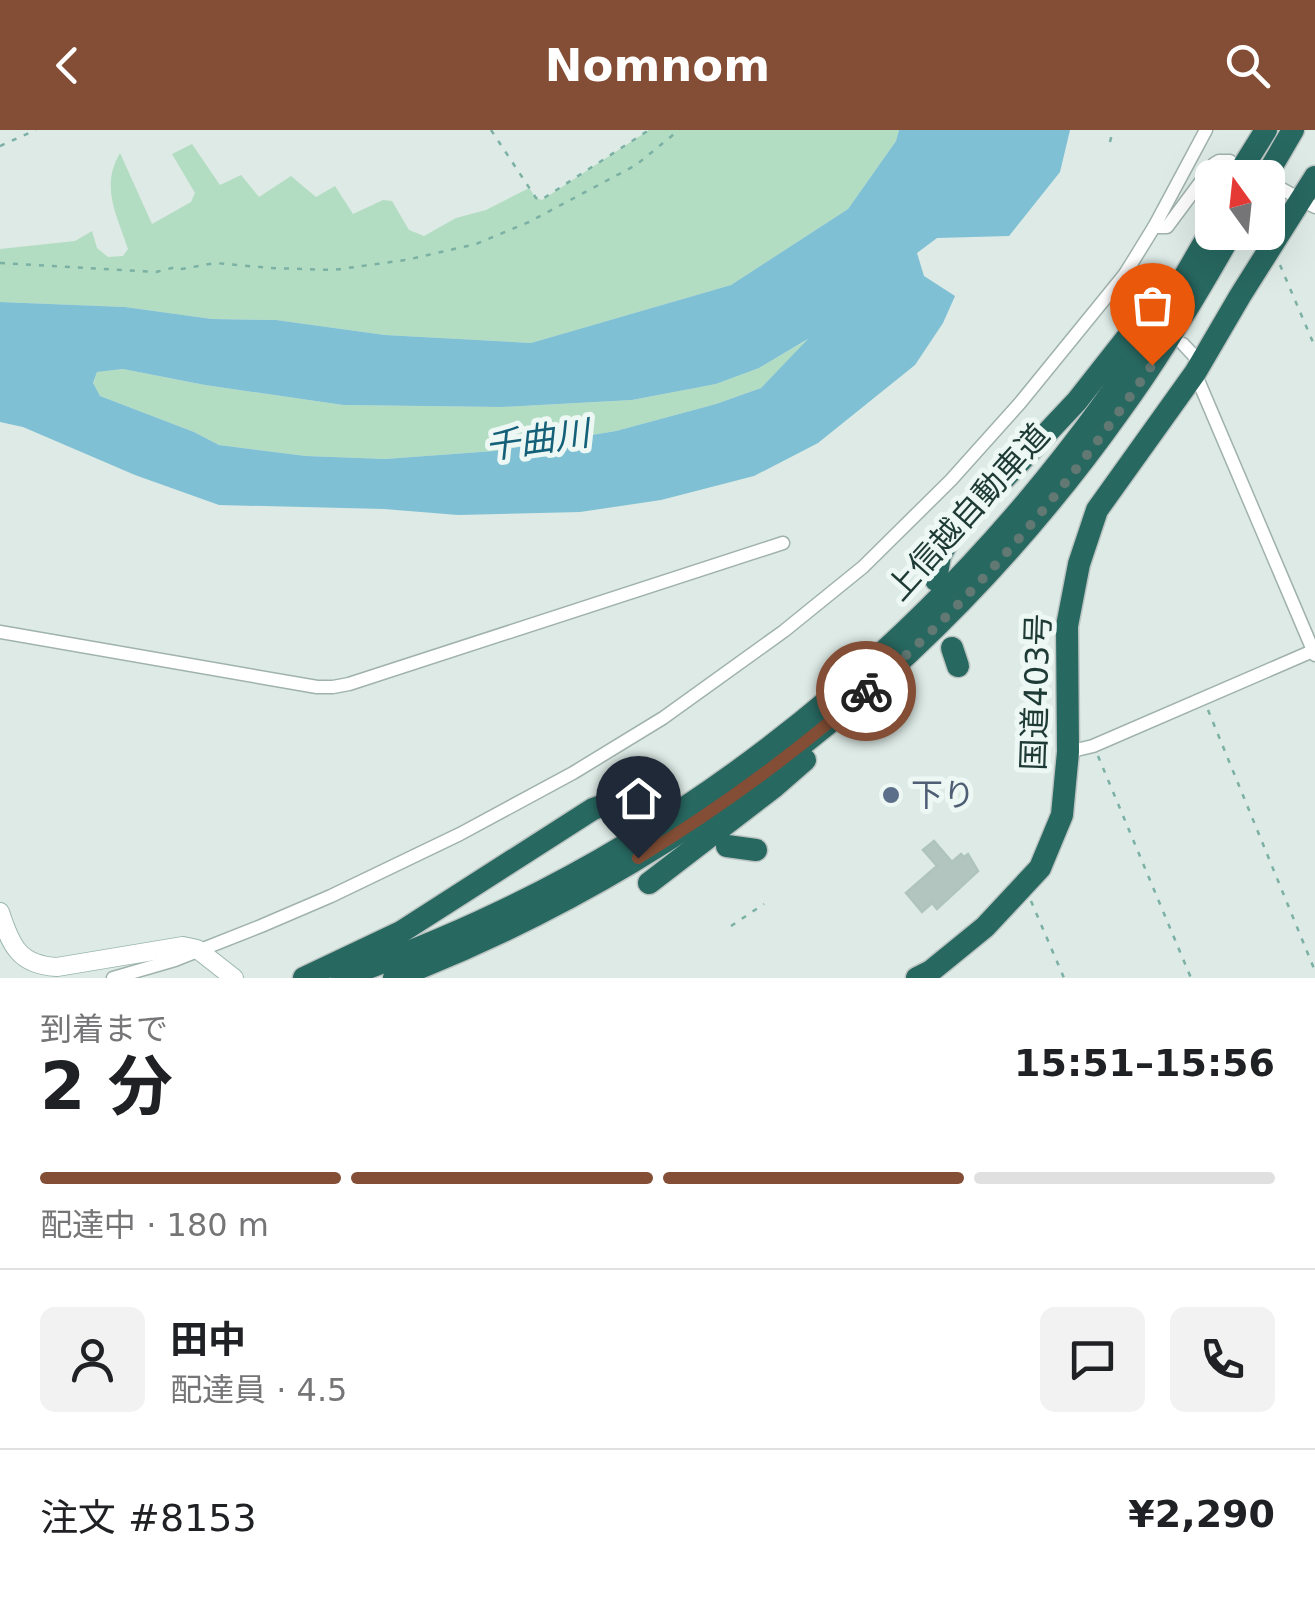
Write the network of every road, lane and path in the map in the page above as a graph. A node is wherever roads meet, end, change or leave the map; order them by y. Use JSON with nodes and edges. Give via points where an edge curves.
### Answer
{"nodes":[{"id":1,"x":36,"y":130,"type":"edge"},
{"id":2,"x":492,"y":130,"type":"edge"},
{"id":3,"x":649,"y":130,"type":"edge"},
{"id":4,"x":679,"y":130,"type":"edge"},
{"id":5,"x":1113,"y":130,"type":"edge"},
{"id":6,"x":1206,"y":130,"type":"edge"},
{"id":7,"x":1269,"y":130,"type":"edge"},
{"id":8,"x":1293,"y":130,"type":"edge"},
{"id":9,"x":1110,"y":142,"type":"dead end"},
{"id":10,"x":0,"y":146,"type":"edge"},
{"id":11,"x":1245,"y":160,"type":"edge"},
{"id":12,"x":1315,"y":178,"type":"edge"},
{"id":13,"x":1195,"y":189,"type":"edge"},
{"id":14,"x":1290,"y":193,"type":"edge"},
{"id":15,"x":1154,"y":227,"type":"junction"},
{"id":16,"x":1195,"y":242,"type":"edge"},
{"id":17,"x":1200,"y":250,"type":"edge"},
{"id":18,"x":1221,"y":250,"type":"edge"},
{"id":19,"x":1268,"y":250,"type":"edge"},
{"id":20,"x":1273,"y":250,"type":"edge"},
{"id":21,"x":0,"y":264,"type":"edge"},
{"id":22,"x":1125,"y":274,"type":"junction"},
{"id":23,"x":1150,"y":292,"type":"dead end"},
{"id":24,"x":1184,"y":344,"type":"dead end"},
{"id":25,"x":1315,"y":346,"type":"edge"},
{"id":26,"x":1195,"y":373,"type":"junction"},
{"id":27,"x":783,"y":544,"type":"dead end"},
{"id":28,"x":936,"y":580,"type":"dead end"},
{"id":29,"x":972,"y":591,"type":"junction"},
{"id":30,"x":0,"y":632,"type":"edge"},
{"id":31,"x":1314,"y":652,"type":"edge"},
{"id":32,"x":1204,"y":700,"type":"junction"},
{"id":33,"x":1093,"y":746,"type":"junction"},
{"id":34,"x":1068,"y":752,"type":"junction"},
{"id":35,"x":656,"y":806,"type":"dead end"},
{"id":36,"x":727,"y":846,"type":"dead end"},
{"id":37,"x":756,"y":850,"type":"dead end"},
{"id":38,"x":649,"y":883,"type":"dead end"},
{"id":39,"x":1025,"y":886,"type":"junction"},
{"id":40,"x":764,"y":904,"type":"dead end"},
{"id":41,"x":0,"y":912,"type":"edge"},
{"id":42,"x":732,"y":926,"type":"dead end"},
{"id":43,"x":198,"y":949,"type":"junction"},
{"id":44,"x":1315,"y":971,"type":"edge"},
{"id":45,"x":113,"y":978,"type":"edge"},
{"id":46,"x":234,"y":978,"type":"edge"},
{"id":47,"x":304,"y":978,"type":"edge"},
{"id":48,"x":342,"y":978,"type":"edge"},
{"id":49,"x":394,"y":978,"type":"edge"},
{"id":50,"x":918,"y":978,"type":"edge"},
{"id":51,"x":1064,"y":978,"type":"edge"},
{"id":52,"x":1191,"y":978,"type":"edge"}],
"edges":[{"from":1,"to":10,"type":"path"},
{"from":2,"to":3,"type":"path","via":[[542,200]]},
{"from":4,"to":21,"type":"path","via":[[636,164],[529,222],[476,244],[406,260],[333,270],[215,263],[156,272]]},
{"from":5,"to":9,"type":"path"},
{"from":6,"to":15,"type":"street"},
{"from":7,"to":11,"type":"highway"},
{"from":8,"to":14,"type":"highway"},
{"from":12,"to":14,"type":"highway","name":"国道403号"},
{"from":13,"to":15,"type":"street","via":[[1167,227]]},
{"from":15,"to":22,"type":"street"},
{"from":16,"to":28,"type":"highway","via":[[1106,367],[952,534]]},
{"from":17,"to":48,"type":"highway","name":"上信越自動車道","via":[[1071,446],[965,571],[867,667],[742,766],[602,857],[445,938]]},
{"from":18,"to":29,"type":"highway","name":"上信越自動車道","via":[[1120,412]]},
{"from":19,"to":26,"type":"highway","name":"国道403号"},
{"from":20,"to":25,"type":"path"},
{"from":22,"to":23,"type":"street"},
{"from":22,"to":43,"type":"street","via":[[950,480],[862,567],[769,642],[663,718],[521,802],[331,896]]},
{"from":24,"to":26,"type":"street","via":[[1196,358]]},
{"from":26,"to":31,"type":"street"},
{"from":26,"to":34,"type":"highway","name":"国道403号","via":[[1098,510],[1079,564],[1067,626]]},
{"from":27,"to":30,"type":"street","via":[[332,687]]},
{"from":29,"to":38,"type":"highway","via":[[821,746]]},
{"from":29,"to":49,"type":"highway","name":"上信越自動車道","via":[[835,718],[708,814],[563,901]]},
{"from":31,"to":32,"type":"street"},
{"from":32,"to":33,"type":"street"},
{"from":32,"to":44,"type":"path"},
{"from":33,"to":34,"type":"street"},
{"from":33,"to":52,"type":"path"},
{"from":34,"to":39,"type":"highway","name":"国道403号","via":[[1062,815]]},
{"from":35,"to":47,"type":"highway","via":[[632,800],[593,809],[401,932]]},
{"from":36,"to":37,"type":"highway"},
{"from":39,"to":50,"type":"highway","name":"国道403号","via":[[985,927]]},
{"from":39,"to":51,"type":"path"},
{"from":40,"to":42,"type":"path"},
{"from":41,"to":43,"type":"street","via":[[15,947],[37,966]]},
{"from":43,"to":45,"type":"street"},
{"from":43,"to":46,"type":"street"}]}
